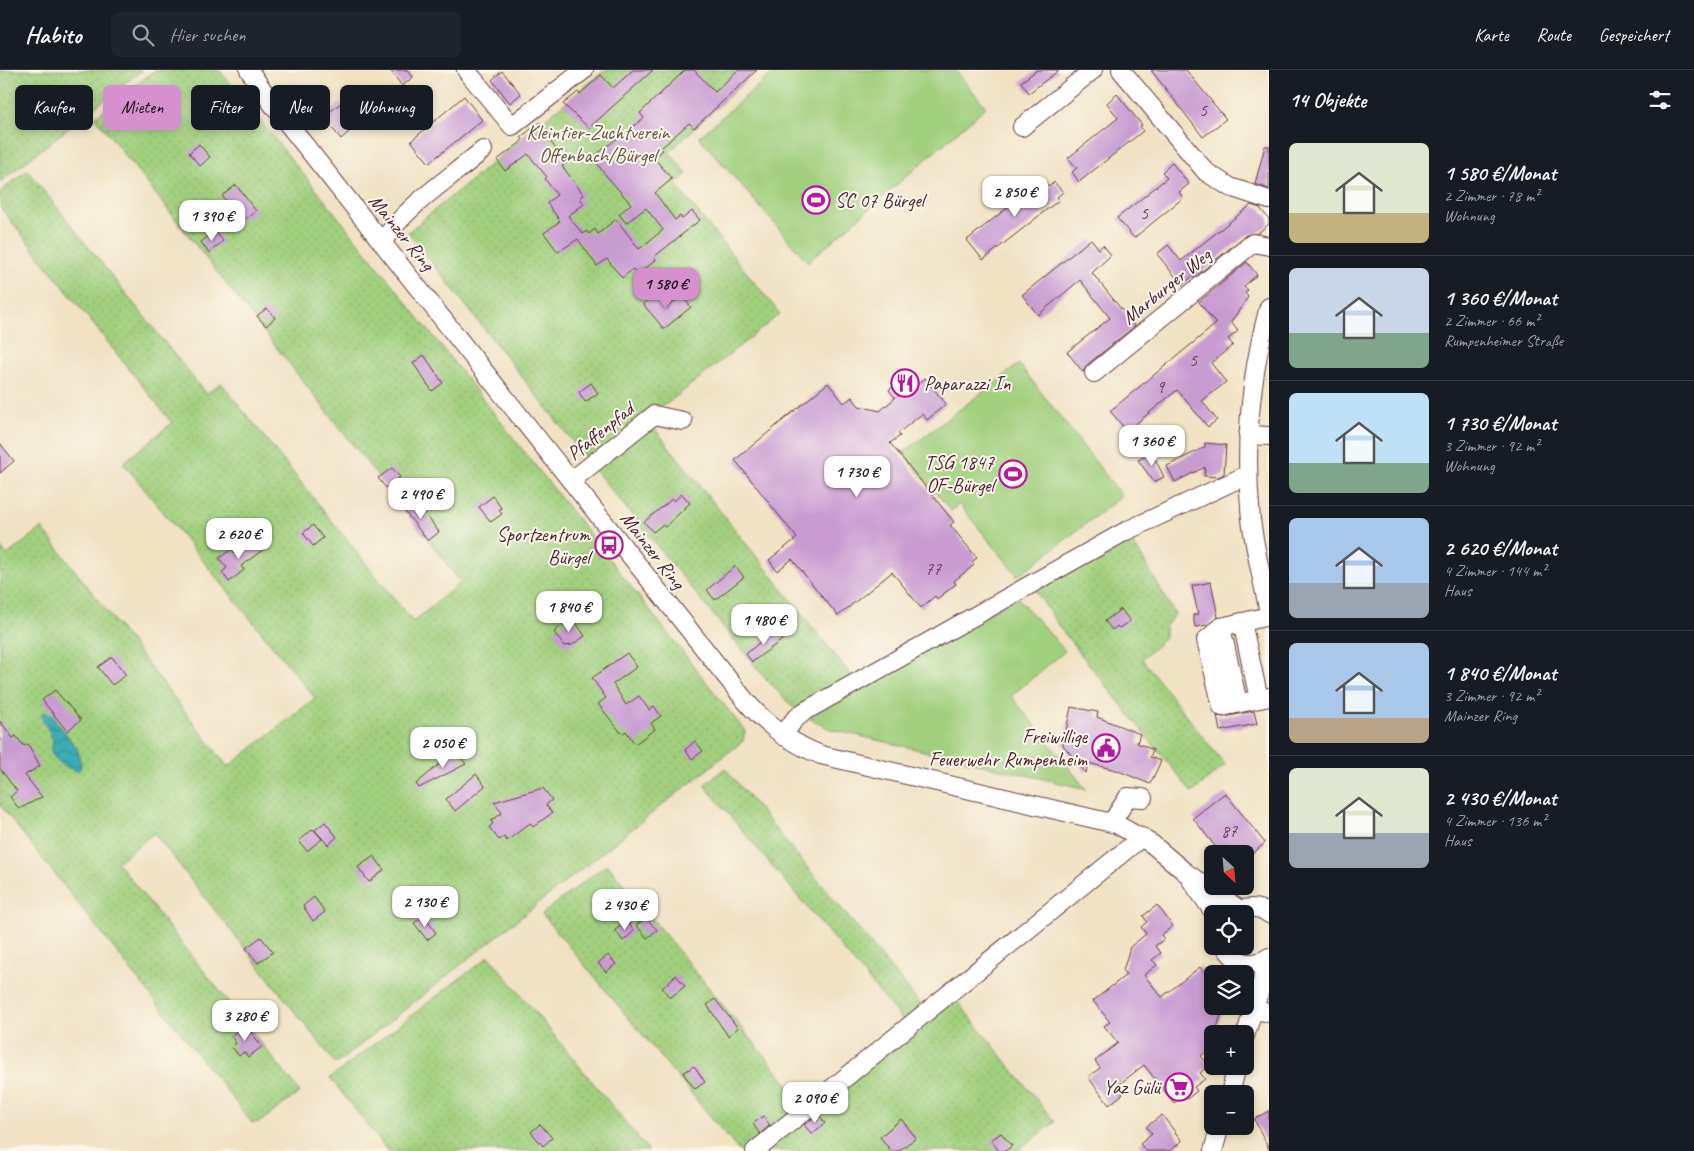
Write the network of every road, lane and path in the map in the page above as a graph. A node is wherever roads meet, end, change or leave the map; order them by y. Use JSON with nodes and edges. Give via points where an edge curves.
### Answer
{"nodes":[{"id":1,"x":249,"y":70,"type":"edge"},
{"id":2,"x":466,"y":70,"type":"edge"},
{"id":3,"x":584,"y":70,"type":"edge"},
{"id":4,"x":1093,"y":70,"type":"edge"},
{"id":5,"x":1121,"y":70,"type":"edge"},
{"id":6,"x":1022,"y":127,"type":"dead end"},
{"id":7,"x":483,"y":150,"type":"dead end"},
{"id":8,"x":1269,"y":200,"type":"edge"},
{"id":9,"x":383,"y":241,"type":"junction"},
{"id":10,"x":1269,"y":246,"type":"edge"},
{"id":11,"x":1269,"y":308,"type":"edge"},
{"id":12,"x":1094,"y":373,"type":"dead end"},
{"id":13,"x":683,"y":421,"type":"dead end"},
{"id":14,"x":1248,"y":435,"type":"junction"},
{"id":15,"x":1269,"y":436,"type":"edge"},
{"id":16,"x":1248,"y":475,"type":"junction"},
{"id":17,"x":571,"y":481,"type":"junction"},
{"id":18,"x":1269,"y":614,"type":"edge"},
{"id":19,"x":1242,"y":622,"type":"junction"},
{"id":20,"x":1264,"y":698,"type":"edge"},
{"id":21,"x":783,"y":736,"type":"junction"},
{"id":22,"x":1143,"y":798,"type":"dead end"},
{"id":23,"x":1112,"y":822,"type":"junction"},
{"id":24,"x":1142,"y":837,"type":"junction"},
{"id":25,"x":1185,"y":872,"type":"junction"},
{"id":26,"x":1209,"y":905,"type":"edge"},
{"id":27,"x":1228,"y":905,"type":"edge"},
{"id":28,"x":1266,"y":959,"type":"edge"},
{"id":29,"x":1248,"y":965,"type":"edge"},
{"id":30,"x":1254,"y":1000,"type":"edge"},
{"id":31,"x":1261,"y":1011,"type":"edge"},
{"id":32,"x":1252,"y":1025,"type":"edge"},
{"id":33,"x":1217,"y":1135,"type":"edge"},
{"id":34,"x":756,"y":1151,"type":"edge"},
{"id":35,"x":1213,"y":1151,"type":"edge"}],
"edges":[{"from":1,"to":9,"type":"street","name":"Mainzer Ring","via":[[273,105]]},
{"from":2,"to":3,"type":"street","via":[[512,126]]},
{"from":4,"to":6,"type":"street"},
{"from":5,"to":8,"type":"street","via":[[1206,172],[1230,187]]},
{"from":7,"to":9,"type":"street","via":[[416,205]]},
{"from":9,"to":17,"type":"street","name":"Mainzer Ring"},
{"from":10,"to":12,"type":"street","name":"Marburger Weg","via":[[1253,243]]},
{"from":11,"to":14,"type":"street","via":[[1257,359]]},
{"from":13,"to":17,"type":"street","name":"Pfaffenpfad","via":[[654,415]]},
{"from":14,"to":15,"type":"street"},
{"from":14,"to":16,"type":"street"},
{"from":16,"to":18,"type":"street","via":[[1255,548]]},
{"from":16,"to":21,"type":"street","via":[[1126,531],[937,635],[805,711]]},
{"from":17,"to":21,"type":"street","name":"Mainzer Ring","via":[[744,699],[766,724]]},
{"from":18,"to":19,"type":"street"},
{"from":19,"to":20,"type":"street"},
{"from":19,"to":20,"type":"street","via":[[1221,627],[1206,640],[1222,707]]},
{"from":21,"to":23,"type":"street","name":"Mainzer Ring","via":[[810,751],[848,762]]},
{"from":22,"to":23,"type":"street","via":[[1128,797]]},
{"from":23,"to":24,"type":"street","name":"Mainzer Ring"},
{"from":24,"to":25,"type":"street","name":"Mainzer Ring"},
{"from":24,"to":34,"type":"street"},
{"from":25,"to":26,"type":"street","name":"Mainzer Ring"},
{"from":25,"to":27,"type":"street","name":"Mainzer Ring"},
{"from":28,"to":29,"type":"street"},
{"from":28,"to":31,"type":"street"},
{"from":30,"to":31,"type":"street"},
{"from":31,"to":32,"type":"street"},
{"from":33,"to":35,"type":"street"}]}
